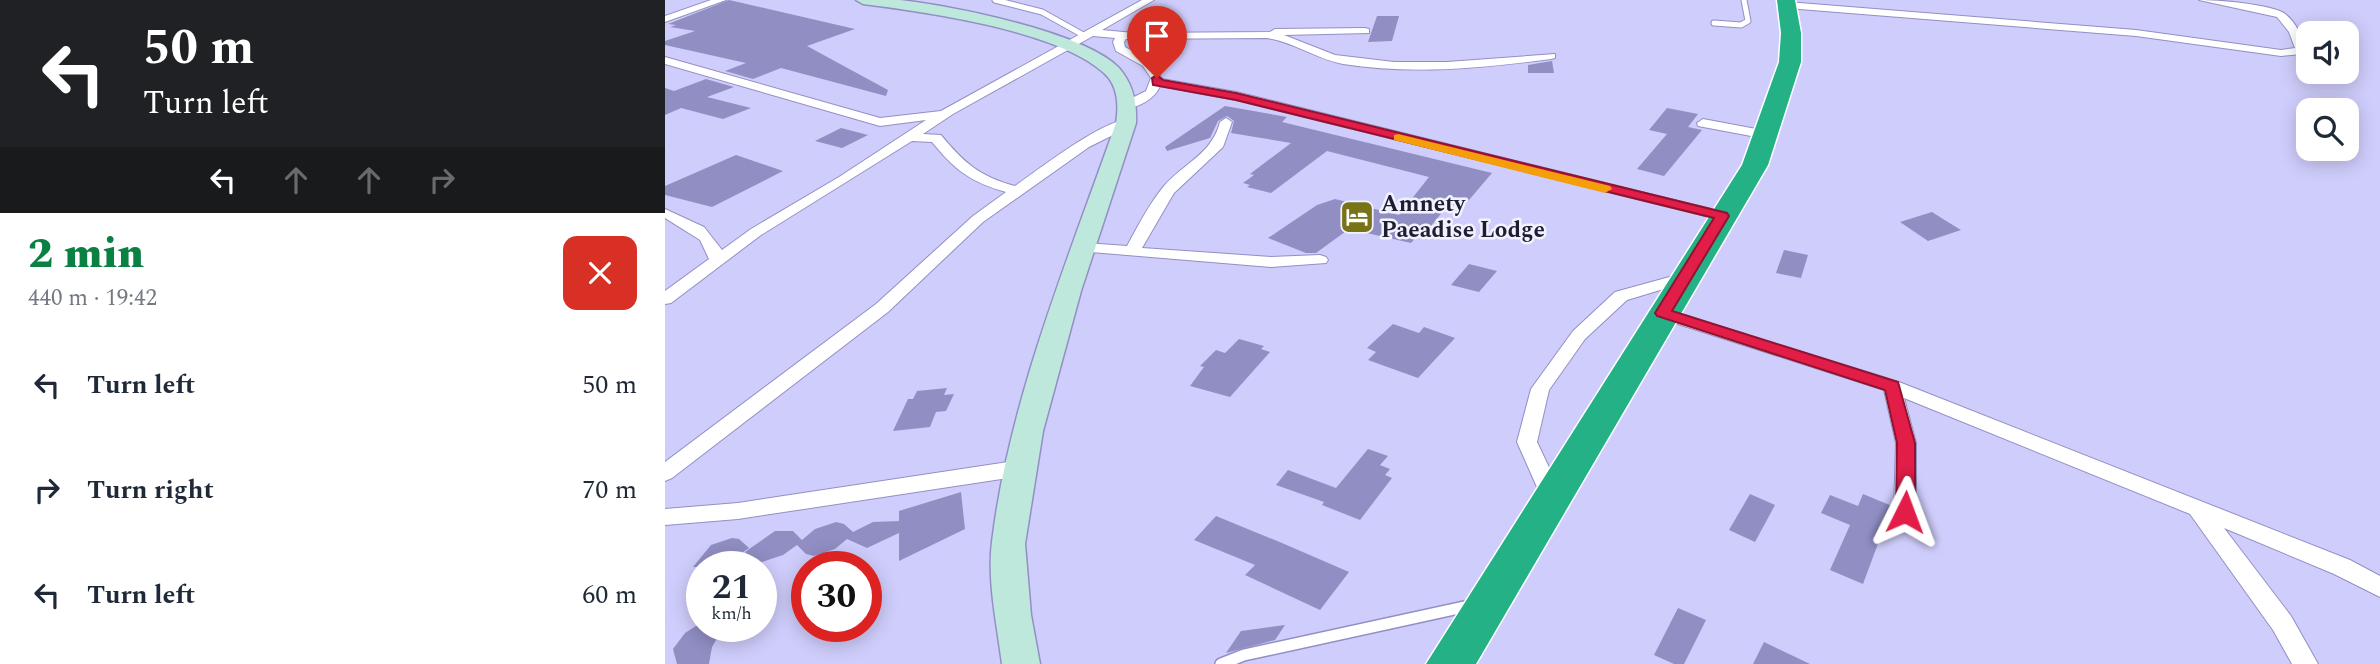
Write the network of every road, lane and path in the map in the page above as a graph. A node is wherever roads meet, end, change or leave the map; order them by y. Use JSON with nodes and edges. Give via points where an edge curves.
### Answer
{"nodes":[{"id":1,"x":721,"y":0,"type":"edge"},
{"id":2,"x":863,"y":0,"type":"edge"},
{"id":3,"x":995,"y":0,"type":"edge"},
{"id":4,"x":1149,"y":0,"type":"edge"},
{"id":5,"x":1744,"y":0,"type":"edge"},
{"id":6,"x":2204,"y":0,"type":"edge"},
{"id":7,"x":1787,"y":3,"type":"edge"},
{"id":8,"x":2043,"y":14,"type":"dead end"},
{"id":9,"x":665,"y":19,"type":"edge"},
{"id":10,"x":1714,"y":23,"type":"dead end"},
{"id":11,"x":2042,"y":26,"type":"junction"},
{"id":12,"x":1365,"y":31,"type":"dead end"},
{"id":13,"x":1254,"y":35,"type":"junction"},
{"id":14,"x":1123,"y":36,"type":"junction"},
{"id":15,"x":1081,"y":38,"type":"junction"},
{"id":16,"x":1551,"y":56,"type":"dead end"},
{"id":17,"x":665,"y":60,"type":"edge"},
{"id":18,"x":1157,"y":82,"type":"junction"},
{"id":19,"x":978,"y":96,"type":"junction"},
{"id":20,"x":1127,"y":114,"type":"junction"},
{"id":21,"x":1226,"y":122,"type":"dead end"},
{"id":22,"x":1703,"y":123,"type":"dead end"},
{"id":23,"x":1767,"y":135,"type":"junction"},
{"id":24,"x":912,"y":136,"type":"junction"},
{"id":25,"x":1017,"y":191,"type":"junction"},
{"id":26,"x":665,"y":213,"type":"edge"},
{"id":27,"x":1722,"y":216,"type":"junction"},
{"id":28,"x":1084,"y":248,"type":"junction"},
{"id":29,"x":1133,"y":251,"type":"junction"},
{"id":30,"x":1321,"y":260,"type":"dead end"},
{"id":31,"x":717,"y":261,"type":"junction"},
{"id":32,"x":1684,"y":278,"type":"junction"},
{"id":33,"x":665,"y":299,"type":"edge"},
{"id":34,"x":1663,"y":313,"type":"junction"},
{"id":35,"x":1892,"y":386,"type":"junction"},
{"id":36,"x":1021,"y":468,"type":"junction"},
{"id":37,"x":665,"y":473,"type":"edge"},
{"id":38,"x":1552,"y":497,"type":"junction"},
{"id":39,"x":2199,"y":511,"type":"junction"},
{"id":40,"x":1905,"y":512,"type":"dead end"},
{"id":41,"x":665,"y":517,"type":"edge"},
{"id":42,"x":2380,"y":587,"type":"edge"},
{"id":43,"x":1488,"y":601,"type":"junction"},
{"id":44,"x":1021,"y":664,"type":"edge"},
{"id":45,"x":1221,"y":664,"type":"edge"},
{"id":46,"x":1450,"y":664,"type":"edge"},
{"id":47,"x":2305,"y":664,"type":"edge"}],
"edges":[{"from":1,"to":9,"type":"street"},
{"from":2,"to":15,"type":"main road"},
{"from":3,"to":15,"type":"lane","via":[[1031,8],[1073,26]]},
{"from":4,"to":15,"type":"street"},
{"from":5,"to":10,"type":"lane","via":[[1749,19],[1745,24]]},
{"from":6,"to":11,"type":"street","via":[[2280,15],[2301,49],[2281,53],[2118,25]]},
{"from":7,"to":11,"type":"street"},
{"from":7,"to":23,"type":"highway","via":[[1790,62]]},
{"from":8,"to":11,"type":"street"},
{"from":12,"to":13,"type":"street"},
{"from":13,"to":14,"type":"street"},
{"from":13,"to":16,"type":"street","via":[[1281,37],[1320,55],[1365,63],[1487,64]]},
{"from":14,"to":15,"type":"street"},
{"from":14,"to":18,"type":"street","via":[[1118,46],[1154,70]]},
{"from":15,"to":19,"type":"street"},
{"from":15,"to":20,"type":"main road","via":[[1112,71],[1125,93]]},
{"from":17,"to":19,"type":"street","via":[[880,122],[914,120]]},
{"from":18,"to":20,"type":"street"},
{"from":18,"to":27,"type":"street","via":[[1236,96]]},
{"from":19,"to":24,"type":"street"},
{"from":20,"to":25,"type":"street"},
{"from":20,"to":28,"type":"main road"},
{"from":21,"to":29,"type":"street","via":[[1215,152],[1171,187]]},
{"from":22,"to":23,"type":"street"},
{"from":23,"to":27,"type":"highway","via":[[1755,165]]},
{"from":24,"to":25,"type":"street","via":[[936,138],[960,167]]},
{"from":24,"to":31,"type":"street"},
{"from":25,"to":37,"type":"street","via":[[952,240],[882,307]]},
{"from":26,"to":31,"type":"street","via":[[704,235],[716,248]]},
{"from":27,"to":32,"type":"highway"},
{"from":28,"to":29,"type":"street"},
{"from":28,"to":36,"type":"main road"},
{"from":29,"to":30,"type":"street","via":[[1271,262]]},
{"from":31,"to":33,"type":"street"},
{"from":32,"to":34,"type":"highway"},
{"from":32,"to":38,"type":"street","via":[[1621,296],[1579,335],[1540,390],[1527,442]]},
{"from":34,"to":35,"type":"street"},
{"from":34,"to":38,"type":"highway"},
{"from":35,"to":39,"type":"street"},
{"from":35,"to":40,"type":"street","via":[[1906,443]]},
{"from":36,"to":41,"type":"street","via":[[738,511]]},
{"from":36,"to":44,"type":"main road","via":[[1009,544]]},
{"from":38,"to":43,"type":"highway"},
{"from":39,"to":42,"type":"street","via":[[2342,567]]},
{"from":39,"to":47,"type":"street","via":[[2282,623]]},
{"from":43,"to":45,"type":"lane","via":[[1244,654]]},
{"from":43,"to":46,"type":"highway"}]}
